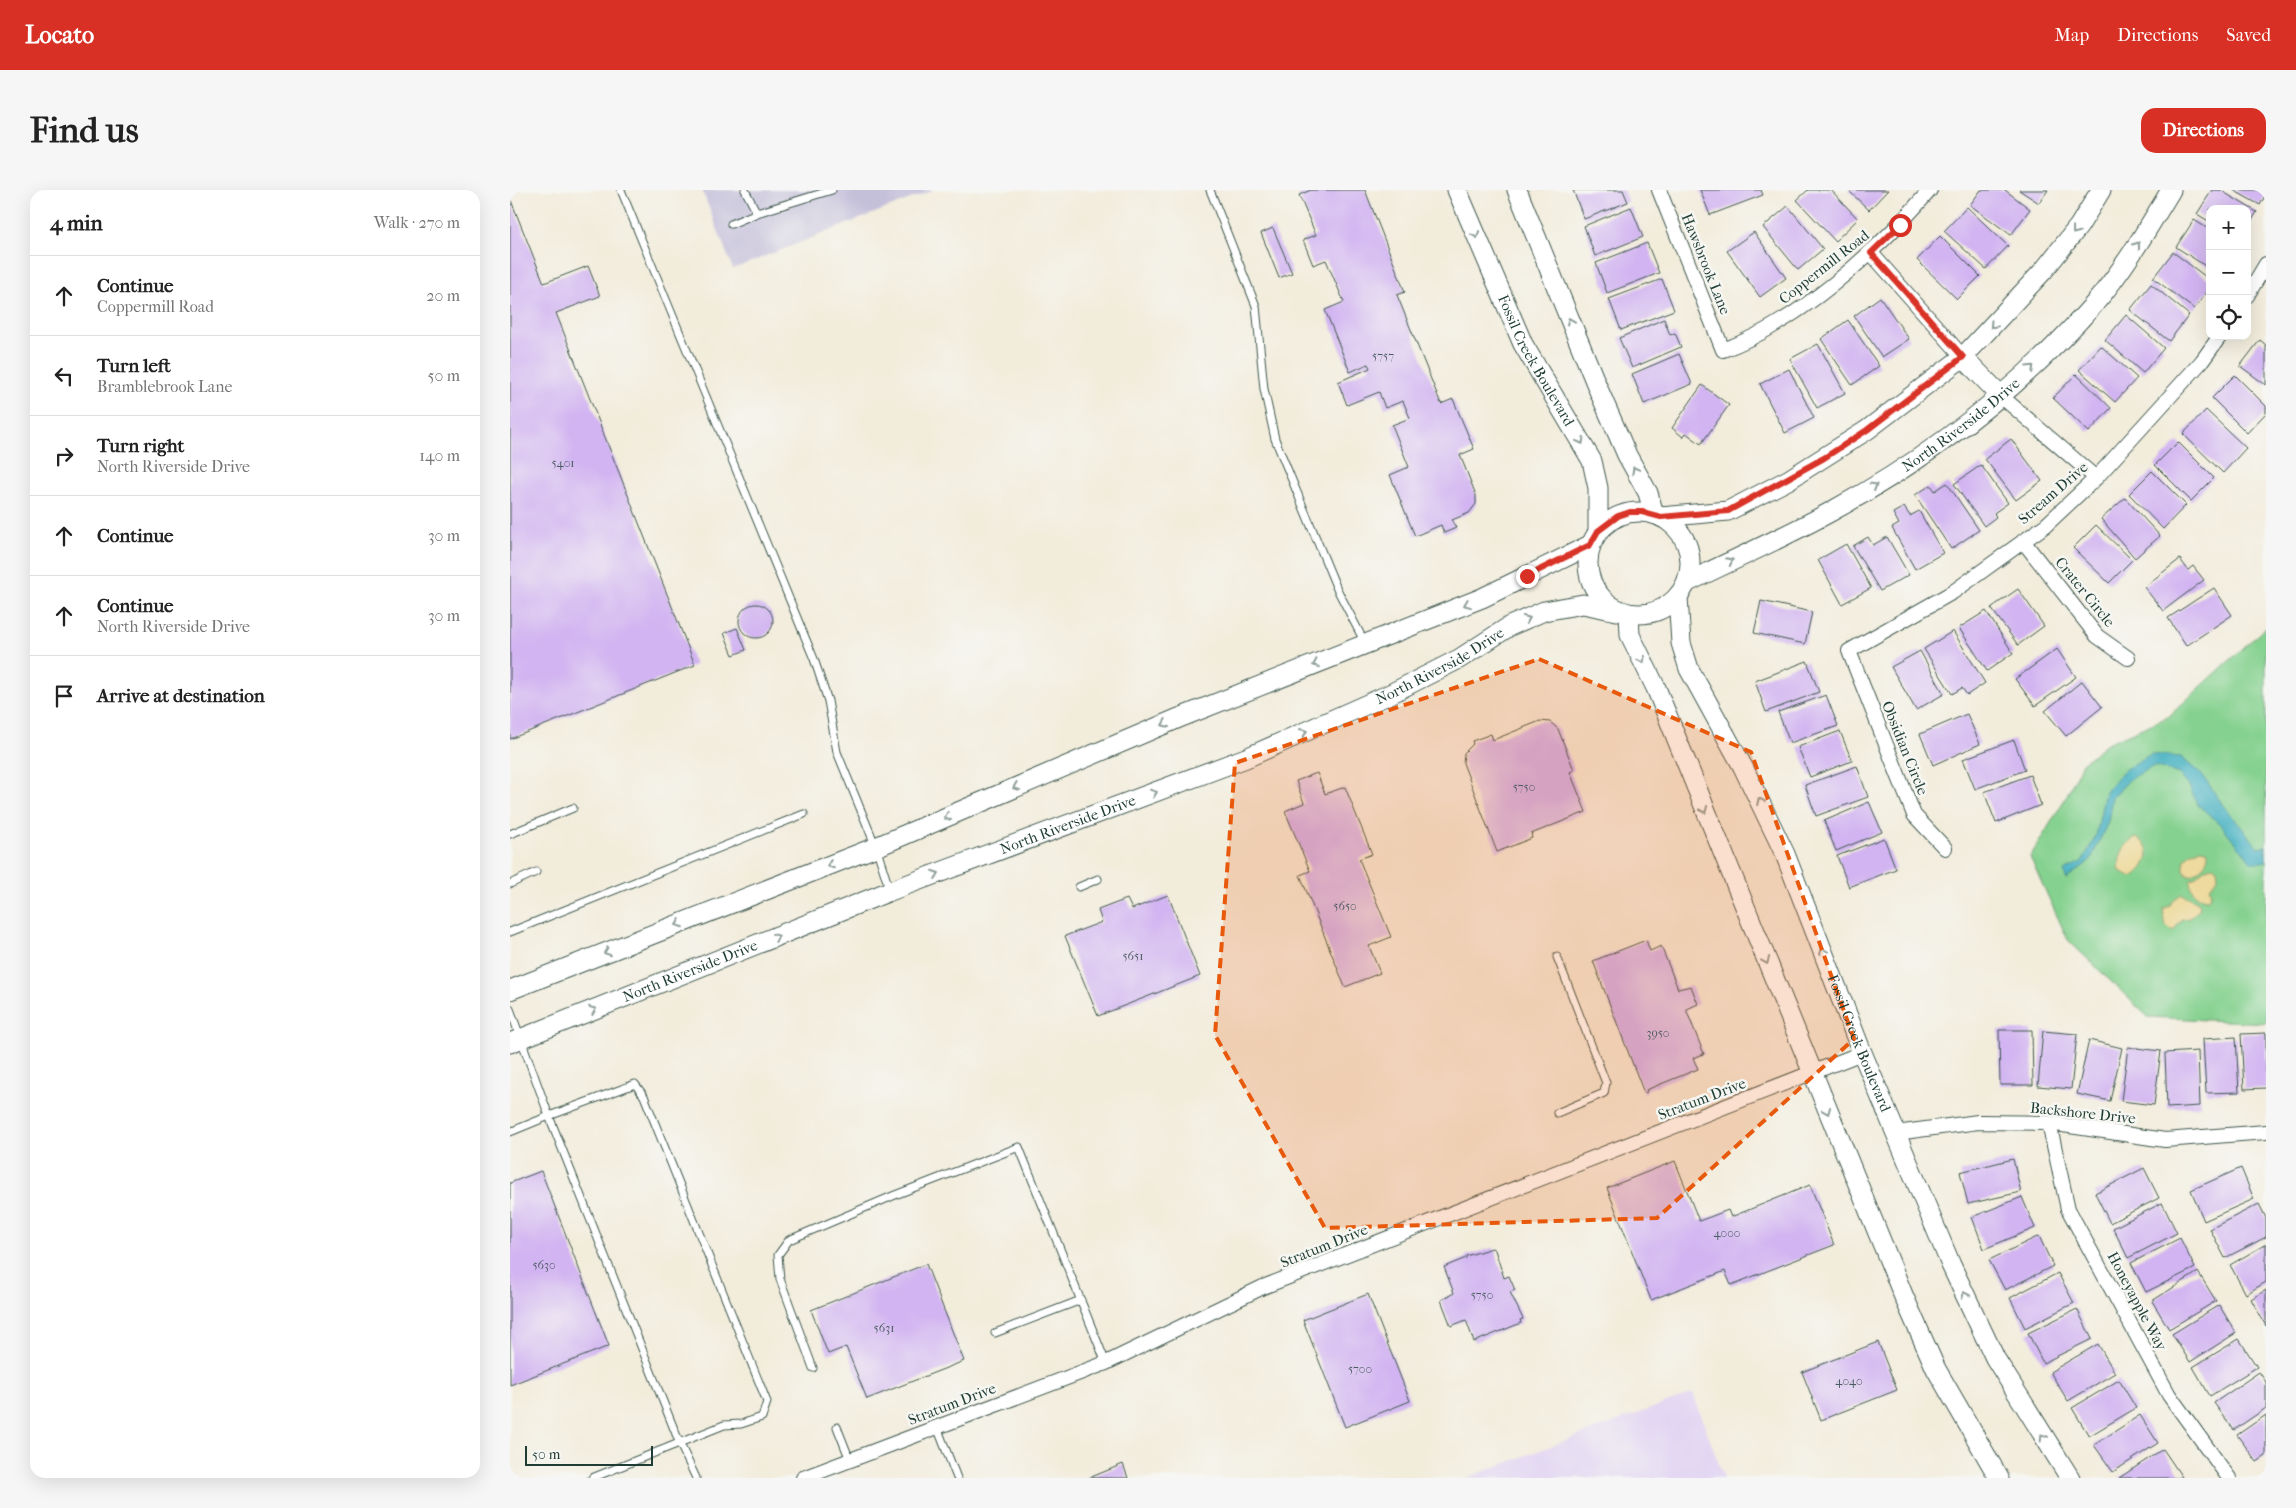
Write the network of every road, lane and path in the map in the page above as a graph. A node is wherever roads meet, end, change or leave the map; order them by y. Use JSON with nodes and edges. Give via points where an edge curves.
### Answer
{"nodes":[{"id":1,"x":621,"y":190,"type":"edge"},
{"id":2,"x":745,"y":190,"type":"edge"},
{"id":3,"x":832,"y":190,"type":"edge"},
{"id":4,"x":1210,"y":190,"type":"edge"},
{"id":5,"x":1456,"y":190,"type":"edge"},
{"id":6,"x":1517,"y":190,"type":"edge"},
{"id":7,"x":1659,"y":190,"type":"edge"},
{"id":8,"x":1930,"y":190,"type":"edge"},
{"id":9,"x":2101,"y":190,"type":"edge"},
{"id":10,"x":2171,"y":190,"type":"edge"},
{"id":11,"x":757,"y":213,"type":"junction"},
{"id":12,"x":731,"y":224,"type":"dead end"},
{"id":13,"x":1871,"y":253,"type":"junction"},
{"id":14,"x":2266,"y":264,"type":"edge"},
{"id":15,"x":2248,"y":295,"type":"edge"},
{"id":16,"x":2217,"y":340,"type":"edge"},
{"id":17,"x":1723,"y":350,"type":"joint"},
{"id":18,"x":1963,"y":357,"type":"junction"},
{"id":19,"x":2001,"y":396,"type":"junction"},
{"id":20,"x":2096,"y":478,"type":"junction"},
{"id":21,"x":1658,"y":515,"type":"junction"},
{"id":22,"x":1594,"y":538,"type":"junction"},
{"id":23,"x":2023,"y":541,"type":"junction"},
{"id":24,"x":1682,"y":590,"type":"junction"},
{"id":25,"x":1623,"y":612,"type":"junction"},
{"id":26,"x":1366,"y":644,"type":"junction"},
{"id":27,"x":1849,"y":651,"type":"joint"},
{"id":28,"x":2128,"y":658,"type":"dead end"},
{"id":29,"x":573,"y":808,"type":"dead end"},
{"id":30,"x":804,"y":814,"type":"dead end"},
{"id":31,"x":510,"y":834,"type":"edge"},
{"id":32,"x":876,"y":847,"type":"junction"},
{"id":33,"x":1945,"y":848,"type":"dead end"},
{"id":34,"x":536,"y":872,"type":"dead end"},
{"id":35,"x":1098,"y":879,"type":"dead end"},
{"id":36,"x":510,"y":884,"type":"edge"},
{"id":37,"x":1078,"y":887,"type":"dead end"},
{"id":38,"x":890,"y":891,"type":"junction"},
{"id":39,"x":510,"y":932,"type":"edge"},
{"id":40,"x":1558,"y":957,"type":"dead end"},
{"id":41,"x":510,"y":990,"type":"edge"},
{"id":42,"x":510,"y":1009,"type":"edge"},
{"id":43,"x":516,"y":1041,"type":"edge"},
{"id":44,"x":1862,"y":1053,"type":"junction"},
{"id":45,"x":1812,"y":1073,"type":"junction"},
{"id":46,"x":1557,"y":1113,"type":"dead end"},
{"id":47,"x":549,"y":1116,"type":"junction"},
{"id":48,"x":2049,"y":1124,"type":"junction"},
{"id":49,"x":510,"y":1132,"type":"edge"},
{"id":50,"x":2266,"y":1132,"type":"edge"},
{"id":51,"x":1896,"y":1133,"type":"junction"},
{"id":52,"x":1081,"y":1300,"type":"junction"},
{"id":53,"x":995,"y":1333,"type":"dead end"},
{"id":54,"x":1106,"y":1363,"type":"junction"},
{"id":55,"x":813,"y":1368,"type":"dead end"},
{"id":56,"x":837,"y":1427,"type":"dead end"},
{"id":57,"x":937,"y":1427,"type":"junction"},
{"id":58,"x":680,"y":1444,"type":"junction"},
{"id":59,"x":850,"y":1460,"type":"junction"},
{"id":60,"x":592,"y":1478,"type":"edge"},
{"id":61,"x":696,"y":1478,"type":"edge"},
{"id":62,"x":803,"y":1478,"type":"edge"},
{"id":63,"x":957,"y":1478,"type":"edge"},
{"id":64,"x":1999,"y":1478,"type":"edge"},
{"id":65,"x":2070,"y":1478,"type":"edge"},
{"id":66,"x":2229,"y":1478,"type":"edge"}],
"edges":[{"from":1,"to":32,"type":"lane","via":[[814,659],[828,701],[837,752]]},
{"from":2,"to":11,"type":"lane"},
{"from":3,"to":11,"type":"lane"},
{"from":4,"to":26,"type":"lane","via":[[1256,306],[1264,389],[1276,439],[1338,589]]},
{"from":5,"to":22,"type":"main road","name":"Fossil Creek Boulevard","one_way":true,"via":[[1523,344],[1592,461],[1598,488]]},
{"from":21,"to":6,"type":"main road","one_way":true,"via":[[1599,391]]},
{"from":7,"to":17,"type":"street","name":"Hawsbrook Lane"},
{"from":8,"to":13,"type":"street","name":"Coppermill Road"},
{"from":9,"to":18,"type":"main road","one_way":true,"via":[[2079,226],[2044,270]]},
{"from":19,"to":10,"type":"main road","name":"North Riverside Drive","one_way":true,"via":[[2096,302],[2148,230]]},
{"from":11,"to":12,"type":"lane"},
{"from":13,"to":17,"type":"street","name":"Coppermill Road","via":[[1766,330]]},
{"from":13,"to":18,"type":"street"},
{"from":14,"to":15,"type":"street"},
{"from":16,"to":20,"type":"street","name":"Stream Drive"},
{"from":18,"to":19,"type":"main road"},
{"from":18,"to":21,"type":"main road","via":[[1867,430],[1788,480],[1728,511]]},
{"from":19,"to":20,"type":"street"},
{"from":24,"to":19,"type":"main road","name":"North Riverside Drive","one_way":true,"via":[[1832,512],[1916,461]]},
{"from":20,"to":23,"type":"street","name":"Stream Drive","via":[[2046,525]]},
{"from":21,"to":22,"type":"main road","via":[[1630,512],[1607,522]]},
{"from":21,"to":24,"type":"main road","via":[[1674,526],[1689,553],[1690,568]]},
{"from":22,"to":25,"type":"main road","via":[[1587,560],[1588,576],[1600,596]]},
{"from":22,"to":26,"type":"main road","one_way":true,"via":[[1482,598]]},
{"from":23,"to":27,"type":"street","name":"Stream Drive","via":[[1953,592]]},
{"from":23,"to":28,"type":"street","name":"Crater Circle","via":[[2097,636]]},
{"from":24,"to":25,"type":"main road","via":[[1668,606],[1655,612],[1642,615]]},
{"from":44,"to":24,"type":"main road","name":"Fossil Creek Boulevard","one_way":true,"via":[[1785,854],[1743,767],[1689,669],[1681,643]]},
{"from":38,"to":25,"type":"main road","name":"North Riverside Drive","one_way":true,"via":[[1246,758],[1390,694],[1459,659],[1510,626],[1544,611],[1583,604]]},
{"from":25,"to":45,"type":"main road","one_way":true},
{"from":26,"to":32,"type":"main road","one_way":true,"via":[[1179,718]]},
{"from":27,"to":33,"type":"street","name":"Obsidian Circle","via":[[1914,815]]},
{"from":29,"to":31,"type":"lane"},
{"from":30,"to":39,"type":"lane"},
{"from":32,"to":38,"type":"lane"},
{"from":32,"to":41,"type":"main road","one_way":true},
{"from":34,"to":36,"type":"lane"},
{"from":35,"to":37,"type":"lane"},
{"from":43,"to":38,"type":"main road","name":"North Riverside Drive","one_way":true},
{"from":40,"to":46,"type":"lane","via":[[1606,1083],[1604,1092]]},
{"from":42,"to":43,"type":"lane"},
{"from":43,"to":47,"type":"lane"},
{"from":44,"to":45,"type":"street","name":"Stratum Drive"},
{"from":44,"to":51,"type":"main road","name":"Fossil Creek Boulevard"},
{"from":45,"to":54,"type":"street","name":"Stratum Drive","via":[[1263,1287]]},
{"from":45,"to":64,"type":"main road","one_way":true,"via":[[1866,1209],[1936,1368]]},
{"from":47,"to":49,"type":"lane"},
{"from":47,"to":58,"type":"lane"},
{"from":47,"to":58,"type":"lane","via":[[635,1084],[644,1096],[764,1392],[767,1402],[762,1417],[741,1424],[724,1425]]},
{"from":48,"to":50,"type":"street","name":"Backshore Drive","via":[[2165,1140]]},
{"from":48,"to":51,"type":"street","name":"Backshore Drive","via":[[1978,1122]]},
{"from":48,"to":66,"type":"street","name":"Honeyapple Way","via":[[2068,1209],[2169,1395]]},
{"from":65,"to":51,"type":"main road","name":"Fossil Creek Boulevard","one_way":true,"via":[[1995,1358],[1951,1265]]},
{"from":52,"to":53,"type":"lane"},
{"from":52,"to":54,"type":"lane"},
{"from":52,"to":55,"type":"lane","via":[[1019,1147],[789,1240],[778,1256],[780,1280]]},
{"from":54,"to":57,"type":"street","name":"Stratum Drive"},
{"from":56,"to":59,"type":"lane"},
{"from":57,"to":59,"type":"street","name":"Stratum Drive"},
{"from":57,"to":63,"type":"lane"},
{"from":58,"to":60,"type":"lane"},
{"from":58,"to":61,"type":"lane"},
{"from":59,"to":62,"type":"street","name":"Stratum Drive"}]}
